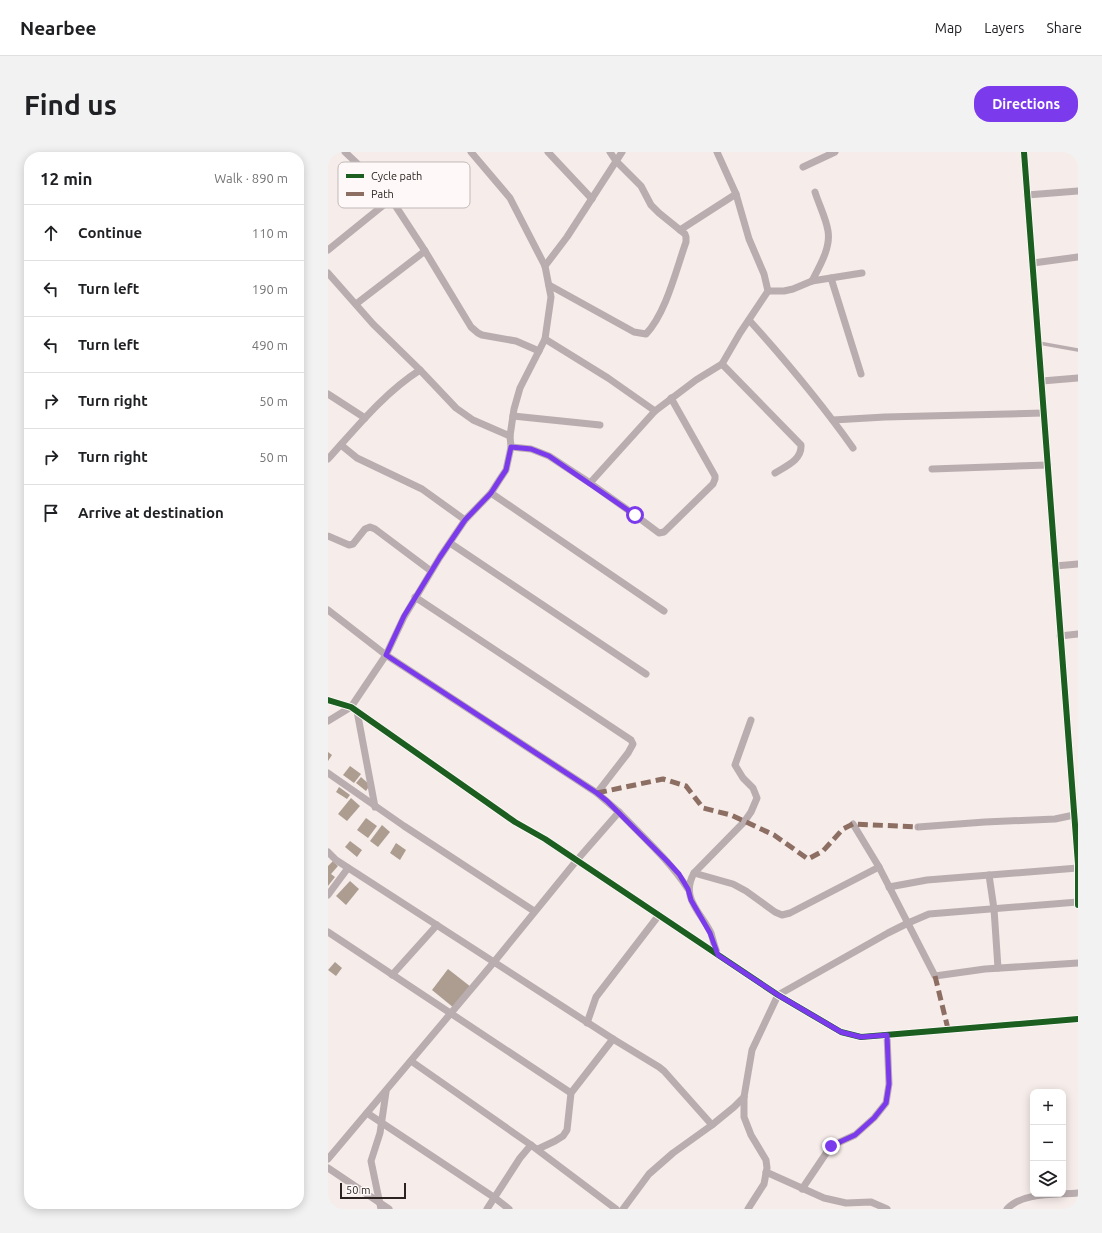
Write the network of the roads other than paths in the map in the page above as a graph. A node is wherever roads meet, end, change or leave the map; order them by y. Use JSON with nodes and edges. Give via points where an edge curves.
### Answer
{"nodes":[{"id":1,"x":345,"y":152,"type":"edge"},
{"id":2,"x":471,"y":152,"type":"edge"},
{"id":3,"x":548,"y":152,"type":"edge"},
{"id":4,"x":610,"y":152,"type":"edge"},
{"id":5,"x":622,"y":152,"type":"edge"},
{"id":6,"x":717,"y":152,"type":"edge"},
{"id":7,"x":834,"y":152,"type":"edge"},
{"id":8,"x":1024,"y":152,"type":"edge"},
{"id":9,"x":616,"y":161,"type":"junction"},
{"id":10,"x":355,"y":162,"type":"edge"},
{"id":11,"x":803,"y":167,"type":"dead end"},
{"id":12,"x":1078,"y":191,"type":"edge"},
{"id":13,"x":815,"y":192,"type":"dead end"},
{"id":14,"x":736,"y":194,"type":"junction"},
{"id":15,"x":1027,"y":195,"type":"junction"},
{"id":16,"x":592,"y":199,"type":"junction"},
{"id":17,"x":380,"y":208,"type":"edge"},
{"id":18,"x":397,"y":208,"type":"edge"},
{"id":19,"x":680,"y":230,"type":"junction"},
{"id":20,"x":328,"y":250,"type":"edge"},
{"id":21,"x":425,"y":251,"type":"junction"},
{"id":22,"x":1078,"y":257,"type":"edge"},
{"id":23,"x":1033,"y":264,"type":"junction"},
{"id":24,"x":545,"y":266,"type":"junction"},
{"id":25,"x":328,"y":273,"type":"edge"},
{"id":26,"x":862,"y":273,"type":"dead end"},
{"id":27,"x":831,"y":278,"type":"junction"},
{"id":28,"x":812,"y":281,"type":"junction"},
{"id":29,"x":549,"y":285,"type":"junction"},
{"id":30,"x":768,"y":291,"type":"junction"},
{"id":31,"x":356,"y":304,"type":"junction"},
{"id":32,"x":749,"y":320,"type":"junction"},
{"id":33,"x":545,"y":339,"type":"junction"},
{"id":34,"x":1039,"y":343,"type":"junction"},
{"id":35,"x":1078,"y":350,"type":"edge"},
{"id":36,"x":539,"y":351,"type":"junction"},
{"id":37,"x":722,"y":364,"type":"junction"},
{"id":38,"x":420,"y":370,"type":"junction"},
{"id":39,"x":861,"y":374,"type":"dead end"},
{"id":40,"x":1078,"y":378,"type":"edge"},
{"id":41,"x":1042,"y":381,"type":"junction"},
{"id":42,"x":328,"y":394,"type":"edge"},
{"id":43,"x":671,"y":398,"type":"junction"},
{"id":44,"x":655,"y":411,"type":"junction"},
{"id":45,"x":1044,"y":413,"type":"junction"},
{"id":46,"x":513,"y":416,"type":"junction"},
{"id":47,"x":365,"y":418,"type":"junction"},
{"id":48,"x":833,"y":420,"type":"junction"},
{"id":49,"x":600,"y":425,"type":"dead end"},
{"id":50,"x":510,"y":436,"type":"junction"},
{"id":51,"x":341,"y":445,"type":"junction"},
{"id":52,"x":511,"y":447,"type":"junction"},
{"id":53,"x":853,"y":448,"type":"dead end"},
{"id":54,"x":328,"y":459,"type":"edge"},
{"id":55,"x":1048,"y":465,"type":"junction"},
{"id":56,"x":932,"y":469,"type":"dead end"},
{"id":57,"x":775,"y":473,"type":"dead end"},
{"id":58,"x":590,"y":483,"type":"junction"},
{"id":59,"x":491,"y":493,"type":"junction"},
{"id":60,"x":465,"y":520,"type":"junction"},
{"id":61,"x":328,"y":536,"type":"edge"},
{"id":62,"x":450,"y":543,"type":"junction"},
{"id":63,"x":1078,"y":564,"type":"edge"},
{"id":64,"x":1055,"y":566,"type":"junction"},
{"id":65,"x":431,"y":571,"type":"junction"},
{"id":66,"x":415,"y":597,"type":"junction"},
{"id":67,"x":328,"y":610,"type":"edge"},
{"id":68,"x":664,"y":611,"type":"dead end"},
{"id":69,"x":1078,"y":634,"type":"edge"},
{"id":70,"x":1060,"y":636,"type":"junction"},
{"id":71,"x":386,"y":655,"type":"junction"},
{"id":72,"x":646,"y":674,"type":"dead end"},
{"id":73,"x":328,"y":700,"type":"edge"},
{"id":74,"x":354,"y":709,"type":"junction"},
{"id":75,"x":751,"y":720,"type":"dead end"},
{"id":76,"x":328,"y":721,"type":"edge"},
{"id":77,"x":328,"y":773,"type":"edge"},
{"id":78,"x":1075,"y":782,"type":"edge"},
{"id":79,"x":597,"y":793,"type":"junction"},
{"id":80,"x":376,"y":807,"type":"junction"},
{"id":81,"x":619,"y":812,"type":"junction"},
{"id":82,"x":1074,"y":816,"type":"junction"},
{"id":83,"x":853,"y":824,"type":"dead end"},
{"id":84,"x":918,"y":828,"type":"dead end"},
{"id":85,"x":328,"y":852,"type":"edge"},
{"id":86,"x":577,"y":860,"type":"junction"},
{"id":87,"x":1078,"y":864,"type":"edge"},
{"id":88,"x":879,"y":867,"type":"junction"},
{"id":89,"x":348,"y":868,"type":"junction"},
{"id":90,"x":1078,"y":868,"type":"edge"},
{"id":91,"x":694,"y":873,"type":"junction"},
{"id":92,"x":989,"y":875,"type":"junction"},
{"id":93,"x":889,"y":887,"type":"junction"},
{"id":94,"x":688,"y":889,"type":"junction"},
{"id":95,"x":328,"y":895,"type":"edge"},
{"id":96,"x":1078,"y":904,"type":"edge"},
{"id":97,"x":994,"y":909,"type":"junction"},
{"id":98,"x":534,"y":912,"type":"junction"},
{"id":99,"x":659,"y":916,"type":"junction"},
{"id":100,"x":908,"y":923,"type":"junction"},
{"id":101,"x":437,"y":925,"type":"junction"},
{"id":102,"x":328,"y":932,"type":"edge"},
{"id":103,"x":718,"y":955,"type":"junction"},
{"id":104,"x":494,"y":962,"type":"junction"},
{"id":105,"x":1078,"y":963,"type":"edge"},
{"id":106,"x":998,"y":968,"type":"junction"},
{"id":107,"x":392,"y":975,"type":"junction"},
{"id":108,"x":778,"y":995,"type":"junction"},
{"id":109,"x":451,"y":1014,"type":"junction"},
{"id":110,"x":1078,"y":1019,"type":"edge"},
{"id":111,"x":588,"y":1023,"type":"junction"},
{"id":112,"x":887,"y":1035,"type":"junction"},
{"id":113,"x":612,"y":1039,"type":"junction"},
{"id":114,"x":411,"y":1061,"type":"junction"},
{"id":115,"x":387,"y":1090,"type":"junction"},
{"id":116,"x":571,"y":1093,"type":"junction"},
{"id":117,"x":744,"y":1097,"type":"junction"},
{"id":118,"x":367,"y":1113,"type":"junction"},
{"id":119,"x":381,"y":1122,"type":"junction"},
{"id":120,"x":712,"y":1125,"type":"junction"},
{"id":121,"x":535,"y":1147,"type":"junction"},
{"id":122,"x":328,"y":1159,"type":"edge"},
{"id":123,"x":328,"y":1168,"type":"edge"},
{"id":124,"x":766,"y":1172,"type":"junction"},
{"id":125,"x":802,"y":1189,"type":"junction"},
{"id":126,"x":1078,"y":1193,"type":"edge"},
{"id":127,"x":495,"y":1198,"type":"junction"},
{"id":128,"x":380,"y":1206,"type":"edge"},
{"id":129,"x":389,"y":1209,"type":"edge"},
{"id":130,"x":487,"y":1209,"type":"edge"},
{"id":131,"x":509,"y":1209,"type":"edge"},
{"id":132,"x":616,"y":1209,"type":"edge"},
{"id":133,"x":623,"y":1209,"type":"edge"},
{"id":134,"x":748,"y":1209,"type":"edge"},
{"id":135,"x":887,"y":1209,"type":"edge"},
{"id":136,"x":1007,"y":1209,"type":"edge"}],
"edges":[{"from":1,"to":10,"type":"street"},
{"from":2,"to":24,"type":"street","via":[[510,198]]},
{"from":3,"to":16,"type":"street"},
{"from":4,"to":9,"type":"street"},
{"from":5,"to":9,"type":"street"},
{"from":6,"to":14,"type":"street"},
{"from":7,"to":11,"type":"street"},
{"from":8,"to":15,"type":"street"},
{"from":9,"to":16,"type":"street"},
{"from":9,"to":19,"type":"street","via":[[640,186],[659,214]]},
{"from":12,"to":15,"type":"street"},
{"from":13,"to":28,"type":"street","via":[[828,232],[828,240]]},
{"from":14,"to":19,"type":"street"},
{"from":14,"to":30,"type":"street"},
{"from":15,"to":23,"type":"street"},
{"from":16,"to":24,"type":"street"},
{"from":17,"to":20,"type":"street"},
{"from":18,"to":21,"type":"street"},
{"from":19,"to":29,"type":"street","via":[[686,237],[686,242],[660,314],[646,334],[634,332]]},
{"from":21,"to":31,"type":"street"},
{"from":21,"to":36,"type":"street","via":[[471,327],[478,333],[516,341]]},
{"from":22,"to":23,"type":"street"},
{"from":23,"to":34,"type":"street"},
{"from":24,"to":29,"type":"street"},
{"from":25,"to":31,"type":"street"},
{"from":26,"to":27,"type":"street"},
{"from":27,"to":28,"type":"street"},
{"from":27,"to":39,"type":"street"},
{"from":28,"to":30,"type":"street","via":[[793,289]]},
{"from":29,"to":33,"type":"street","via":[[551,297]]},
{"from":30,"to":32,"type":"street"},
{"from":31,"to":38,"type":"street"},
{"from":32,"to":37,"type":"street"},
{"from":32,"to":48,"type":"street"},
{"from":33,"to":36,"type":"street"},
{"from":33,"to":44,"type":"street"},
{"from":34,"to":35,"type":"lane"},
{"from":34,"to":41,"type":"street"},
{"from":36,"to":46,"type":"street","via":[[520,388]]},
{"from":37,"to":43,"type":"street"},
{"from":37,"to":57,"type":"street","via":[[801,445],[802,451],[798,458]]},
{"from":38,"to":47,"type":"street","via":[[406,379]]},
{"from":38,"to":50,"type":"street","via":[[463,414]]},
{"from":40,"to":41,"type":"street"},
{"from":41,"to":45,"type":"street"},
{"from":42,"to":47,"type":"street"},
{"from":43,"to":44,"type":"street"},
{"from":43,"to":58,"type":"street","via":[[715,476],[713,484],[664,532],[659,533]]},
{"from":44,"to":58,"type":"street"},
{"from":45,"to":48,"type":"street"},
{"from":45,"to":55,"type":"street"},
{"from":46,"to":49,"type":"street"},
{"from":46,"to":50,"type":"street"},
{"from":47,"to":51,"type":"street"},
{"from":48,"to":53,"type":"street"},
{"from":50,"to":52,"type":"street"},
{"from":51,"to":54,"type":"street"},
{"from":51,"to":60,"type":"street","via":[[357,458],[422,489]]},
{"from":52,"to":58,"type":"street","via":[[531,449],[549,456]]},
{"from":52,"to":59,"type":"street","via":[[506,470]]},
{"from":55,"to":56,"type":"street"},
{"from":55,"to":64,"type":"street"},
{"from":59,"to":60,"type":"street"},
{"from":59,"to":68,"type":"street"},
{"from":60,"to":62,"type":"street"},
{"from":61,"to":65,"type":"street","via":[[349,545],[370,527]]},
{"from":62,"to":65,"type":"street"},
{"from":62,"to":72,"type":"street"},
{"from":63,"to":64,"type":"street"},
{"from":64,"to":70,"type":"street"},
{"from":65,"to":66,"type":"street"},
{"from":66,"to":71,"type":"street"},
{"from":66,"to":79,"type":"street","via":[[631,740],[633,744],[628,753]]},
{"from":67,"to":71,"type":"street"},
{"from":69,"to":70,"type":"street"},
{"from":70,"to":78,"type":"street"},
{"from":71,"to":74,"type":"street"},
{"from":71,"to":79,"type":"street"},
{"from":73,"to":74,"type":"street"},
{"from":74,"to":76,"type":"street"},
{"from":74,"to":80,"type":"street"},
{"from":74,"to":86,"type":"street","via":[[515,822]]},
{"from":75,"to":91,"type":"street","via":[[735,765],[753,788],[756,798],[751,812]]},
{"from":77,"to":80,"type":"street"},
{"from":78,"to":82,"type":"street"},
{"from":79,"to":81,"type":"street"},
{"from":80,"to":98,"type":"street"},
{"from":81,"to":86,"type":"street"},
{"from":81,"to":94,"type":"street","via":[[679,874]]},
{"from":82,"to":84,"type":"street"},
{"from":82,"to":87,"type":"street"},
{"from":83,"to":88,"type":"street"},
{"from":85,"to":89,"type":"street"},
{"from":86,"to":98,"type":"street"},
{"from":86,"to":99,"type":"street"},
{"from":87,"to":90,"type":"street"},
{"from":88,"to":91,"type":"street","via":[[782,915],[733,884]]},
{"from":88,"to":93,"type":"street"},
{"from":89,"to":95,"type":"street"},
{"from":89,"to":101,"type":"street"},
{"from":90,"to":92,"type":"street"},
{"from":90,"to":96,"type":"street"},
{"from":91,"to":94,"type":"street"},
{"from":92,"to":93,"type":"street","via":[[928,880]]},
{"from":92,"to":97,"type":"street"},
{"from":93,"to":100,"type":"street"},
{"from":94,"to":103,"type":"street"},
{"from":96,"to":97,"type":"street"},
{"from":97,"to":100,"type":"street","via":[[929,914]]},
{"from":97,"to":106,"type":"street"},
{"from":98,"to":104,"type":"street"},
{"from":99,"to":103,"type":"street"},
{"from":99,"to":111,"type":"street","via":[[596,997]]},
{"from":100,"to":106,"type":"street","via":[[935,976]]},
{"from":100,"to":108,"type":"street"},
{"from":101,"to":104,"type":"street"},
{"from":101,"to":107,"type":"street"},
{"from":102,"to":107,"type":"street"},
{"from":103,"to":108,"type":"street"},
{"from":104,"to":109,"type":"street"},
{"from":104,"to":111,"type":"street"},
{"from":105,"to":106,"type":"street"},
{"from":107,"to":109,"type":"street"},
{"from":108,"to":112,"type":"street","via":[[841,1032],[861,1037]]},
{"from":108,"to":117,"type":"street","via":[[752,1050]]},
{"from":109,"to":114,"type":"street"},
{"from":109,"to":116,"type":"street"},
{"from":110,"to":112,"type":"street"},
{"from":111,"to":113,"type":"street"},
{"from":112,"to":125,"type":"street","via":[[889,1084],[886,1103],[855,1135],[826,1151]]},
{"from":113,"to":116,"type":"street"},
{"from":113,"to":120,"type":"street","via":[[664,1071]]},
{"from":114,"to":115,"type":"street"},
{"from":114,"to":121,"type":"street"},
{"from":115,"to":118,"type":"street"},
{"from":115,"to":119,"type":"street"},
{"from":116,"to":121,"type":"street","via":[[563,1136]]},
{"from":117,"to":120,"type":"street"},
{"from":117,"to":124,"type":"street","via":[[744,1117],[766,1160]]},
{"from":118,"to":119,"type":"street"},
{"from":118,"to":122,"type":"street"},
{"from":119,"to":127,"type":"street"},
{"from":119,"to":128,"type":"street","via":[[371,1162]]},
{"from":120,"to":133,"type":"street","via":[[673,1153],[650,1174]]},
{"from":121,"to":127,"type":"street","via":[[524,1152]]},
{"from":121,"to":132,"type":"street"},
{"from":123,"to":128,"type":"street"},
{"from":124,"to":125,"type":"street"},
{"from":124,"to":134,"type":"street","via":[[764,1184]]},
{"from":125,"to":135,"type":"street","via":[[824,1198],[846,1203],[872,1202]]},
{"from":126,"to":136,"type":"street","via":[[1025,1197]]},
{"from":127,"to":130,"type":"street"},
{"from":127,"to":131,"type":"street"},
{"from":128,"to":129,"type":"street"}]}
